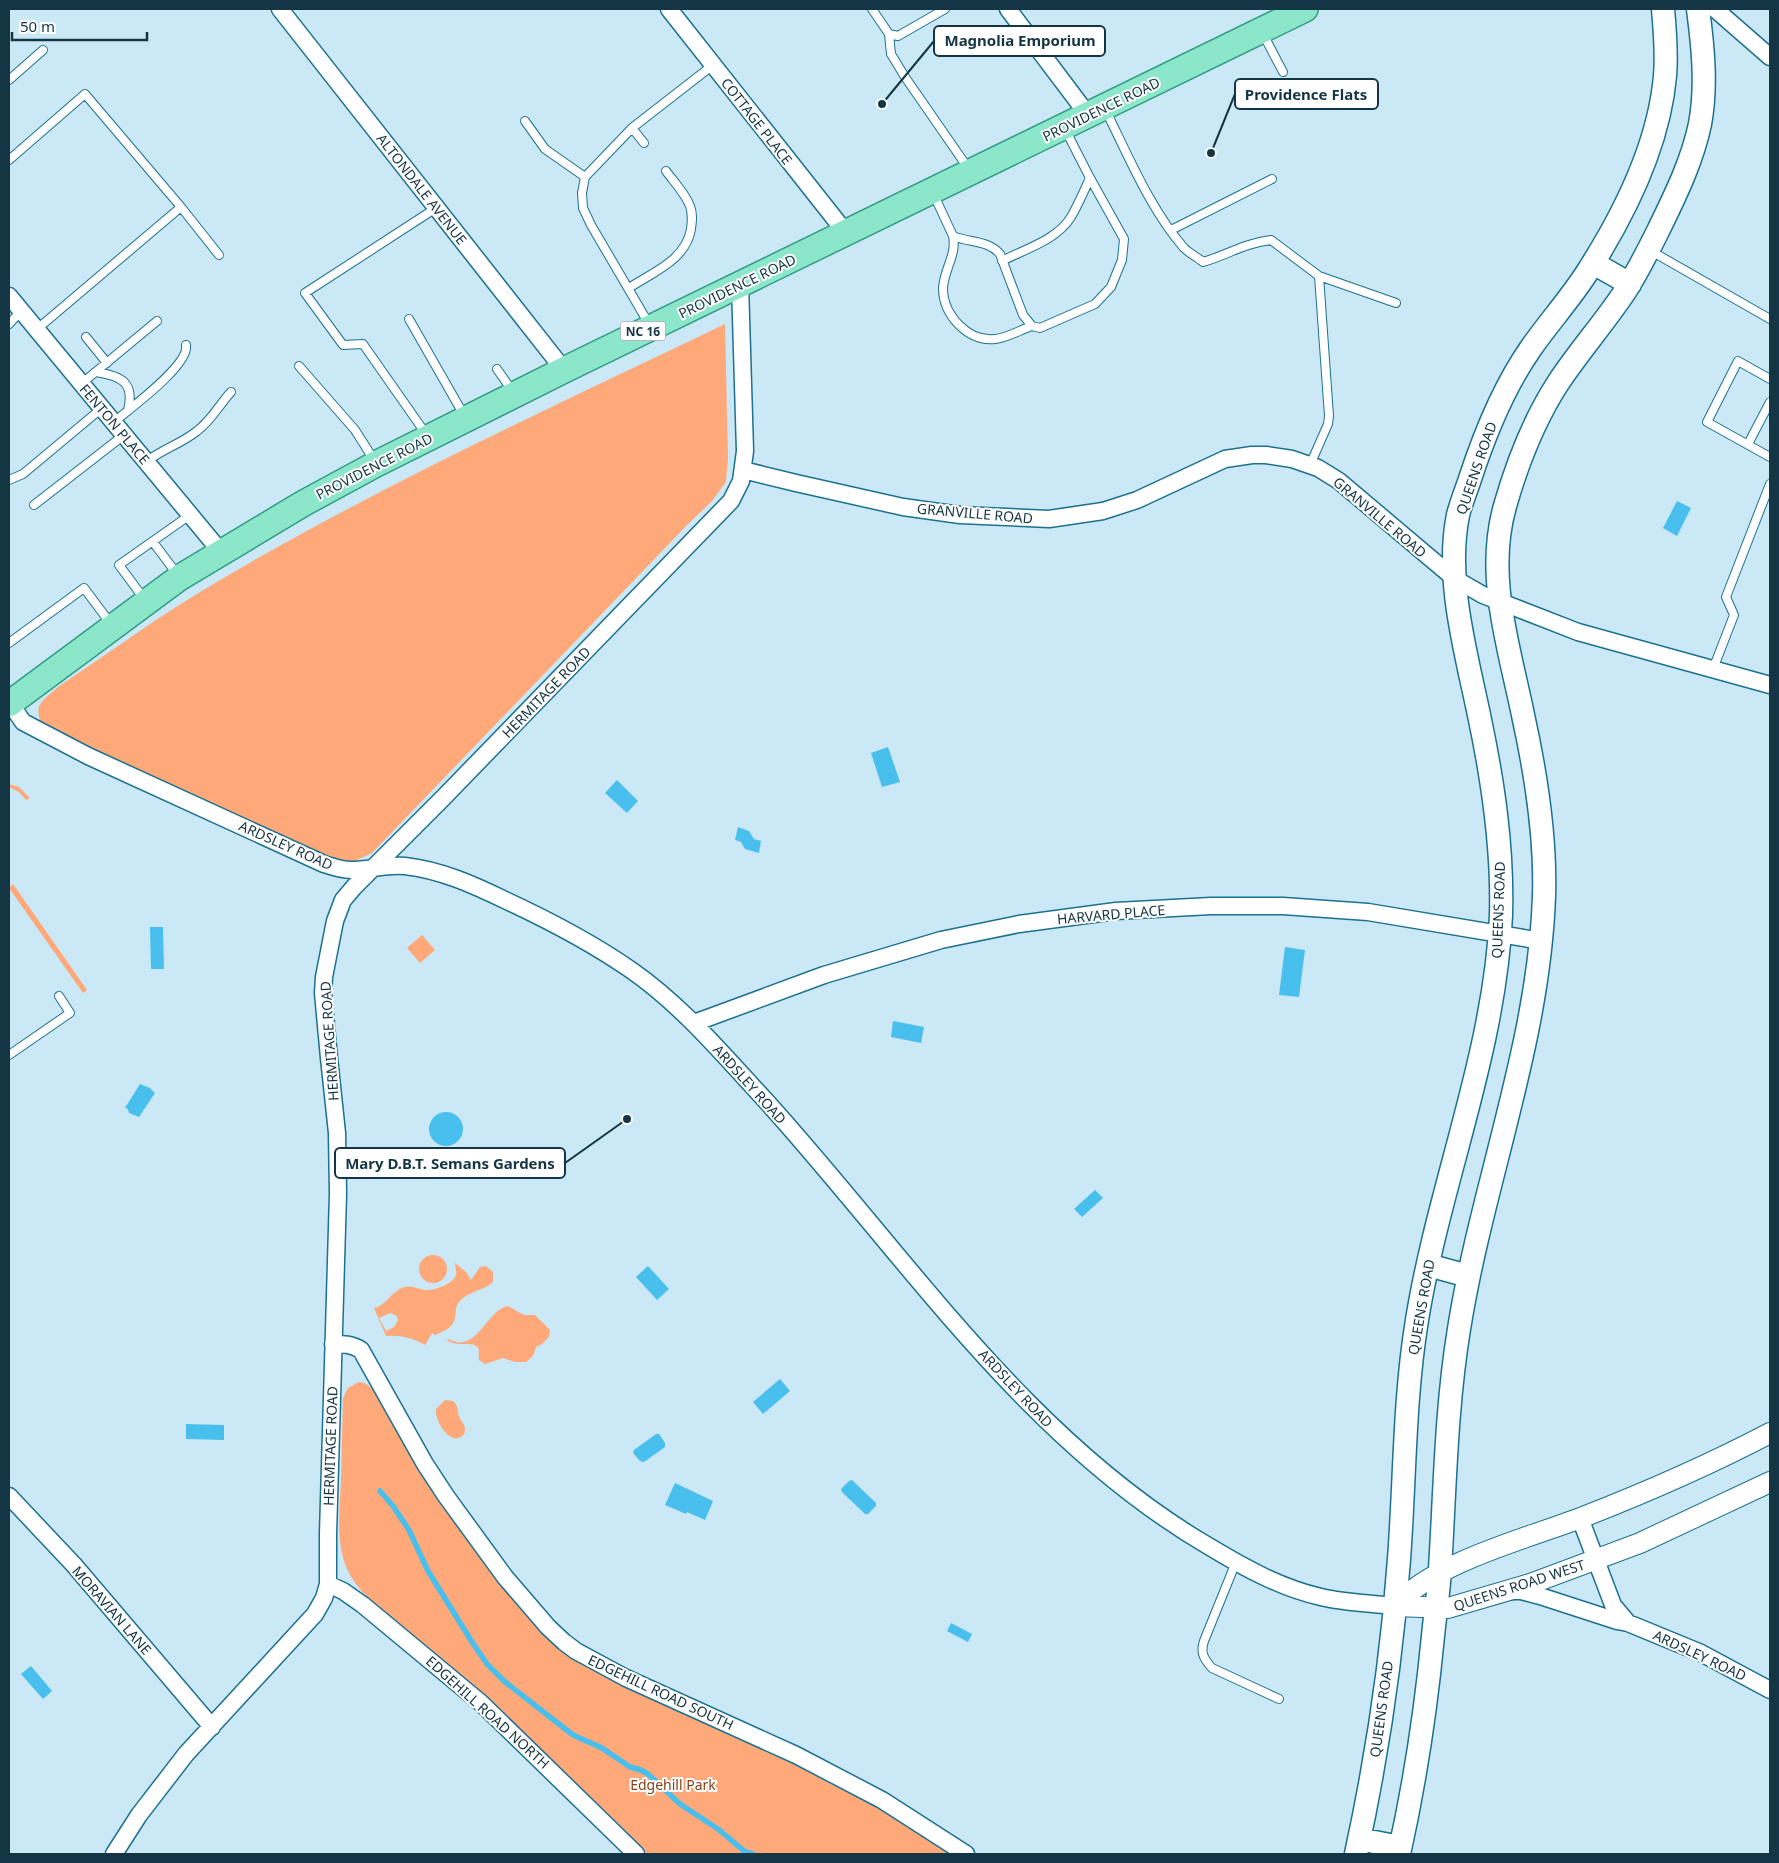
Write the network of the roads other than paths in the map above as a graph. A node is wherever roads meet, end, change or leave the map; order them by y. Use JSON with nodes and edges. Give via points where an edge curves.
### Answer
{"nodes":[{"id":1,"x":280,"y":9,"type":"edge"},
{"id":2,"x":669,"y":9,"type":"edge"},
{"id":3,"x":872,"y":9,"type":"edge"},
{"id":4,"x":945,"y":9,"type":"edge"},
{"id":5,"x":1663,"y":9,"type":"edge"},
{"id":6,"x":1698,"y":9,"type":"edge"},
{"id":7,"x":1715,"y":9,"type":"edge"},
{"id":8,"x":1298,"y":10,"type":"edge"},
{"id":9,"x":1013,"y":12,"type":"edge"},
{"id":10,"x":1261,"y":30,"type":"junction"},
{"id":11,"x":888,"y":34,"type":"junction"},
{"id":12,"x":43,"y":50,"type":"dead end"},
{"id":13,"x":1770,"y":57,"type":"edge"},
{"id":14,"x":713,"y":65,"type":"junction"},
{"id":15,"x":1283,"y":72,"type":"dead end"},
{"id":16,"x":9,"y":80,"type":"edge"},
{"id":17,"x":1096,"y":111,"type":"junction"},
{"id":18,"x":525,"y":121,"type":"dead end"},
{"id":19,"x":1064,"y":127,"type":"junction"},
{"id":20,"x":632,"y":128,"type":"junction"},
{"id":21,"x":644,"y":143,"type":"dead end"},
{"id":22,"x":9,"y":160,"type":"edge"},
{"id":23,"x":666,"y":171,"type":"dead end"},
{"id":24,"x":971,"y":172,"type":"junction"},
{"id":25,"x":584,"y":177,"type":"junction"},
{"id":26,"x":1090,"y":178,"type":"junction"},
{"id":27,"x":1272,"y":179,"type":"dead end"},
{"id":28,"x":932,"y":191,"type":"junction"},
{"id":29,"x":181,"y":207,"type":"junction"},
{"id":30,"x":436,"y":208,"type":"junction"},
{"id":31,"x":1171,"y":230,"type":"junction"},
{"id":32,"x":846,"y":233,"type":"junction"},
{"id":33,"x":953,"y":236,"type":"junction"},
{"id":34,"x":1649,"y":250,"type":"junction"},
{"id":35,"x":219,"y":255,"type":"dead end"},
{"id":36,"x":1002,"y":260,"type":"junction"},
{"id":37,"x":1594,"y":263,"type":"junction"},
{"id":38,"x":1319,"y":276,"type":"junction"},
{"id":39,"x":740,"y":284,"type":"junction"},
{"id":40,"x":1630,"y":284,"type":"junction"},
{"id":41,"x":629,"y":288,"type":"junction"},
{"id":42,"x":9,"y":296,"type":"edge"},
{"id":43,"x":1396,"y":303,"type":"dead end"},
{"id":44,"x":21,"y":311,"type":"junction"},
{"id":45,"x":1770,"y":318,"type":"edge"},
{"id":46,"x":409,"y":319,"type":"dead end"},
{"id":47,"x":158,"y":321,"type":"dead end"},
{"id":48,"x":9,"y":324,"type":"edge"},
{"id":49,"x":1032,"y":326,"type":"junction"},
{"id":50,"x":650,"y":328,"type":"junction"},
{"id":51,"x":36,"y":330,"type":"junction"},
{"id":52,"x":86,"y":337,"type":"dead end"},
{"id":53,"x":186,"y":345,"type":"dead end"},
{"id":54,"x":107,"y":363,"type":"junction"},
{"id":55,"x":299,"y":366,"type":"dead end"},
{"id":56,"x":497,"y":369,"type":"dead end"},
{"id":57,"x":564,"y":370,"type":"junction"},
{"id":58,"x":96,"y":372,"type":"junction"},
{"id":59,"x":1770,"y":379,"type":"edge"},
{"id":60,"x":81,"y":384,"type":"junction"},
{"id":61,"x":231,"y":392,"type":"dead end"},
{"id":62,"x":515,"y":394,"type":"junction"},
{"id":63,"x":1770,"y":402,"type":"edge"},
{"id":64,"x":102,"y":408,"type":"junction"},
{"id":65,"x":128,"y":410,"type":"junction"},
{"id":66,"x":466,"y":418,"type":"junction"},
{"id":67,"x":119,"y":429,"type":"junction"},
{"id":68,"x":428,"y":438,"type":"junction"},
{"id":69,"x":1748,"y":444,"type":"junction"},
{"id":70,"x":1770,"y":457,"type":"edge"},
{"id":71,"x":146,"y":462,"type":"junction"},
{"id":72,"x":376,"y":464,"type":"junction"},
{"id":73,"x":1310,"y":465,"type":"junction"},
{"id":74,"x":743,"y":470,"type":"junction"},
{"id":75,"x":9,"y":480,"type":"edge"},
{"id":76,"x":1770,"y":484,"type":"edge"},
{"id":77,"x":34,"y":505,"type":"dead end"},
{"id":78,"x":190,"y":515,"type":"junction"},
{"id":79,"x":153,"y":542,"type":"junction"},
{"id":80,"x":221,"y":552,"type":"junction"},
{"id":81,"x":179,"y":578,"type":"junction"},
{"id":82,"x":1455,"y":579,"type":"junction"},
{"id":83,"x":1500,"y":601,"type":"junction"},
{"id":84,"x":146,"y":602,"type":"junction"},
{"id":85,"x":113,"y":627,"type":"junction"},
{"id":86,"x":9,"y":643,"type":"edge"},
{"id":87,"x":1713,"y":669,"type":"junction"},
{"id":88,"x":1770,"y":685,"type":"edge"},
{"id":89,"x":9,"y":704,"type":"edge"},
{"id":90,"x":374,"y":867,"type":"junction"},
{"id":91,"x":1500,"y":934,"type":"junction"},
{"id":92,"x":1541,"y":941,"type":"junction"},
{"id":93,"x":59,"y":996,"type":"dead end"},
{"id":94,"x":694,"y":1023,"type":"junction"},
{"id":95,"x":9,"y":1055,"type":"edge"},
{"id":96,"x":1428,"y":1265,"type":"junction"},
{"id":97,"x":1468,"y":1276,"type":"junction"},
{"id":98,"x":333,"y":1344,"type":"junction"},
{"id":99,"x":1770,"y":1433,"type":"edge"},
{"id":100,"x":1770,"y":1482,"type":"edge"},
{"id":101,"x":9,"y":1496,"type":"edge"},
{"id":102,"x":1580,"y":1518,"type":"junction"},
{"id":103,"x":1596,"y":1559,"type":"junction"},
{"id":104,"x":1236,"y":1562,"type":"junction"},
{"id":105,"x":1440,"y":1574,"type":"junction"},
{"id":106,"x":328,"y":1584,"type":"junction"},
{"id":107,"x":1503,"y":1591,"type":"junction"},
{"id":108,"x":1395,"y":1606,"type":"junction"},
{"id":109,"x":1436,"y":1609,"type":"junction"},
{"id":110,"x":1628,"y":1623,"type":"junction"},
{"id":111,"x":1770,"y":1690,"type":"edge"},
{"id":112,"x":1280,"y":1699,"type":"dead end"},
{"id":113,"x":212,"y":1726,"type":"junction"},
{"id":114,"x":1357,"y":1847,"type":"edge"},
{"id":115,"x":1400,"y":1851,"type":"edge"},
{"id":116,"x":114,"y":1854,"type":"edge"},
{"id":117,"x":636,"y":1854,"type":"edge"},
{"id":118,"x":966,"y":1854,"type":"edge"}],
"edges":[{"from":1,"to":30,"type":"street","name":"ALTONDALE AVENUE"},
{"from":2,"to":14,"type":"street","name":"COTTAGE PLACE"},
{"from":3,"to":11,"type":"lane"},
{"from":4,"to":11,"type":"lane","via":[[898,36]]},
{"from":5,"to":37,"type":"main road","name":"QUEENS ROAD","via":[[1665,74],[1654,134],[1626,202]]},
{"from":6,"to":34,"type":"main road","via":[[1704,76],[1700,124],[1689,164]]},
{"from":7,"to":13,"type":"street"},
{"from":8,"to":10,"type":"main road","name":"PROVIDENCE ROAD","number":"NC 16"},
{"from":9,"to":17,"type":"street"},
{"from":10,"to":15,"type":"lane"},
{"from":10,"to":17,"type":"main road","name":"PROVIDENCE ROAD","number":"NC 16"},
{"from":11,"to":24,"type":"lane","via":[[891,54]]},
{"from":12,"to":16,"type":"lane"},
{"from":14,"to":20,"type":"lane"},
{"from":14,"to":32,"type":"street","name":"COTTAGE PLACE"},
{"from":17,"to":19,"type":"main road","name":"PROVIDENCE ROAD","number":"NC 16"},
{"from":17,"to":31,"type":"lane"},
{"from":18,"to":25,"type":"lane","via":[[545,149]]},
{"from":19,"to":24,"type":"main road","name":"PROVIDENCE ROAD","number":"NC 16"},
{"from":19,"to":26,"type":"lane"},
{"from":20,"to":21,"type":"lane"},
{"from":20,"to":25,"type":"lane"},
{"from":22,"to":29,"type":"lane","via":[[85,94]]},
{"from":23,"to":41,"type":"lane","via":[[690,206],[693,218],[690,236],[675,259]]},
{"from":24,"to":28,"type":"main road","name":"PROVIDENCE ROAD","number":"NC 16"},
{"from":25,"to":41,"type":"lane","via":[[583,208]]},
{"from":26,"to":36,"type":"lane","via":[[1071,218],[1062,229]]},
{"from":26,"to":49,"type":"lane","via":[[1124,239],[1122,260],[1111,287],[1095,304],[1040,328]]},
{"from":27,"to":31,"type":"lane"},
{"from":28,"to":32,"type":"main road","name":"PROVIDENCE ROAD","number":"NC 16"},
{"from":28,"to":33,"type":"lane"},
{"from":29,"to":35,"type":"lane"},
{"from":29,"to":51,"type":"lane"},
{"from":30,"to":57,"type":"street","name":"ALTONDALE AVENUE"},
{"from":30,"to":68,"type":"lane","via":[[305,293],[343,345],[363,344]]},
{"from":31,"to":38,"type":"lane","via":[[1186,249],[1203,262],[1254,242],[1271,240]]},
{"from":32,"to":39,"type":"main road","name":"PROVIDENCE ROAD","number":"NC 16"},
{"from":33,"to":36,"type":"lane","via":[[994,247]]},
{"from":33,"to":49,"type":"lane","via":[[955,245],[943,289],[956,323],[988,339],[997,339]]},
{"from":34,"to":40,"type":"main road"},
{"from":34,"to":45,"type":"lane"},
{"from":36,"to":49,"type":"lane","via":[[1023,315]]},
{"from":37,"to":40,"type":"main road"},
{"from":37,"to":82,"type":"main road","name":"QUEENS ROAD","via":[[1520,364],[1487,430],[1458,514]]},
{"from":38,"to":43,"type":"lane"},
{"from":38,"to":73,"type":"lane","via":[[1329,416]]},
{"from":39,"to":50,"type":"main road","name":"PROVIDENCE ROAD","number":"NC 16"},
{"from":39,"to":74,"type":"street","name":"HERMITAGE ROAD"},
{"from":40,"to":83,"type":"main road","via":[[1562,377],[1529,442],[1500,525],[1497,569]]},
{"from":41,"to":50,"type":"lane"},
{"from":42,"to":44,"type":"street","name":"FENTON PLACE"},
{"from":44,"to":48,"type":"lane"},
{"from":44,"to":51,"type":"street","name":"FENTON PLACE"},
{"from":46,"to":66,"type":"lane"},
{"from":47,"to":54,"type":"lane"},
{"from":50,"to":57,"type":"main road","name":"PROVIDENCE ROAD","number":"NC 16"},
{"from":51,"to":60,"type":"street","name":"FENTON PLACE"},
{"from":52,"to":54,"type":"lane"},
{"from":53,"to":65,"type":"lane","via":[[186,354],[176,368]]},
{"from":54,"to":58,"type":"lane"},
{"from":55,"to":72,"type":"lane","via":[[355,430]]},
{"from":56,"to":62,"type":"lane"},
{"from":57,"to":62,"type":"main road","name":"PROVIDENCE ROAD","number":"NC 16"},
{"from":58,"to":60,"type":"lane"},
{"from":58,"to":65,"type":"lane","via":[[115,376],[128,386],[131,392]]},
{"from":59,"to":69,"type":"lane","via":[[1738,361],[1708,422]]},
{"from":60,"to":64,"type":"street","name":"FENTON PLACE"},
{"from":61,"to":71,"type":"lane","via":[[198,431],[157,452]]},
{"from":62,"to":66,"type":"main road","name":"PROVIDENCE ROAD","number":"NC 16"},
{"from":63,"to":69,"type":"lane"},
{"from":64,"to":67,"type":"street","name":"FENTON PLACE"},
{"from":64,"to":75,"type":"lane","via":[[23,474]]},
{"from":65,"to":67,"type":"lane"},
{"from":66,"to":68,"type":"main road","name":"PROVIDENCE ROAD","number":"NC 16"},
{"from":67,"to":71,"type":"street","name":"FENTON PLACE"},
{"from":67,"to":77,"type":"lane"},
{"from":68,"to":72,"type":"main road","name":"PROVIDENCE ROAD","number":"NC 16"},
{"from":69,"to":70,"type":"lane"},
{"from":71,"to":78,"type":"street","name":"FENTON PLACE"},
{"from":72,"to":80,"type":"main road","name":"PROVIDENCE ROAD","number":"NC 16"},
{"from":73,"to":74,"type":"street","name":"GRANVILLE ROAD","via":[[1266,455],[1226,459],[1130,502],[1085,515],[1049,519],[960,515],[903,507]]},
{"from":73,"to":82,"type":"street","name":"GRANVILLE ROAD","via":[[1355,493]]},
{"from":74,"to":90,"type":"street","name":"HERMITAGE ROAD","via":[[742,481],[731,501]]},
{"from":76,"to":87,"type":"lane","via":[[1726,597],[1734,615]]},
{"from":78,"to":79,"type":"lane"},
{"from":78,"to":80,"type":"street","name":"FENTON PLACE"},
{"from":79,"to":81,"type":"lane"},
{"from":79,"to":84,"type":"lane","via":[[119,565]]},
{"from":80,"to":81,"type":"main road","name":"PROVIDENCE ROAD","number":"NC 16"},
{"from":81,"to":84,"type":"main road","name":"PROVIDENCE ROAD","number":"NC 16"},
{"from":82,"to":83,"type":"street","name":"GRANVILLE ROAD"},
{"from":82,"to":91,"type":"main road","name":"QUEENS ROAD","via":[[1462,633],[1494,792],[1501,886]]},
{"from":83,"to":87,"type":"street","name":"GRANVILLE ROAD","via":[[1578,632]]},
{"from":83,"to":92,"type":"main road","via":[[1540,815],[1544,870]]},
{"from":84,"to":85,"type":"main road","name":"PROVIDENCE ROAD","number":"NC 16"},
{"from":85,"to":86,"type":"lane","via":[[84,588]]},
{"from":85,"to":89,"type":"main road","name":"PROVIDENCE ROAD","number":"NC 16"},
{"from":87,"to":88,"type":"street","name":"GRANVILLE ROAD"},
{"from":89,"to":90,"type":"street","name":"ARDSLEY ROAD","via":[[23,722],[88,756],[324,864],[343,870]]},
{"from":90,"to":94,"type":"street","name":"ARDSLEY ROAD","via":[[401,866],[436,872],[470,884],[558,925],[631,970]]},
{"from":90,"to":98,"type":"street","name":"HERMITAGE ROAD","via":[[343,900],[335,921],[324,977],[337,1133]]},
{"from":91,"to":92,"type":"street","name":"HARVARD PLACE"},
{"from":91,"to":94,"type":"street","name":"HARVARD PLACE","via":[[1368,912],[1283,906],[1116,911],[1020,924],[941,940],[824,975]]},
{"from":91,"to":96,"type":"main road","name":"QUEENS ROAD","via":[[1480,1055]]},
{"from":92,"to":97,"type":"main road","via":[[1525,1042]]},
{"from":93,"to":95,"type":"lane","via":[[70,1012]]},
{"from":94,"to":104,"type":"street","name":"ARDSLEY ROAD","via":[[804,1143],[1002,1375],[1053,1428],[1146,1506]]},
{"from":96,"to":97,"type":"main road"},
{"from":96,"to":108,"type":"main road","name":"QUEENS ROAD","via":[[1410,1375]]},
{"from":97,"to":105,"type":"main road","via":[[1451,1382]]},
{"from":98,"to":106,"type":"street","name":"HERMITAGE ROAD"},
{"from":98,"to":118,"type":"street","name":"EDGEHILL ROAD SOUTH","via":[[346,1344],[361,1350],[446,1496],[505,1577],[564,1642],[626,1678],[796,1755],[882,1800]]},
{"from":99,"to":102,"type":"street","via":[[1690,1473]]},
{"from":100,"to":103,"type":"street","name":"QUEENS ROAD WEST","via":[[1674,1528]]},
{"from":101,"to":113,"type":"street","name":"MORAVIAN LANE"},
{"from":102,"to":103,"type":"street","name":"ARDSLEY ROAD"},
{"from":102,"to":105,"type":"street","via":[[1470,1559]]},
{"from":103,"to":107,"type":"street","name":"QUEENS ROAD WEST"},
{"from":103,"to":110,"type":"street","name":"ARDSLEY ROAD","via":[[1613,1605]]},
{"from":104,"to":108,"type":"street","name":"ARDSLEY ROAD","via":[[1269,1579],[1322,1597]]},
{"from":104,"to":112,"type":"lane","via":[[1201,1649],[1212,1668]]},
{"from":105,"to":108,"type":"street","via":[[1408,1593]]},
{"from":105,"to":109,"type":"main road"},
{"from":106,"to":113,"type":"street","name":"HERMITAGE ROAD","via":[[315,1614]]},
{"from":106,"to":117,"type":"street","name":"EDGEHILL ROAD NORTH","via":[[363,1604],[481,1703]]},
{"from":107,"to":109,"type":"street","name":"QUEENS ROAD WEST","via":[[1459,1606]]},
{"from":107,"to":110,"type":"street","name":"ARDSLEY ROAD","via":[[1521,1591]]},
{"from":108,"to":109,"type":"street","name":"QUEENS ROAD WEST"},
{"from":108,"to":114,"type":"main road","name":"QUEENS ROAD","via":[[1383,1701]]},
{"from":109,"to":115,"type":"main road","via":[[1428,1687]]},
{"from":110,"to":111,"type":"street","name":"ARDSLEY ROAD","via":[[1701,1653]]},
{"from":113,"to":116,"type":"street","name":"HERMITAGE ROAD","via":[[144,1808]]},
{"from":114,"to":115,"type":"main road"}]}
